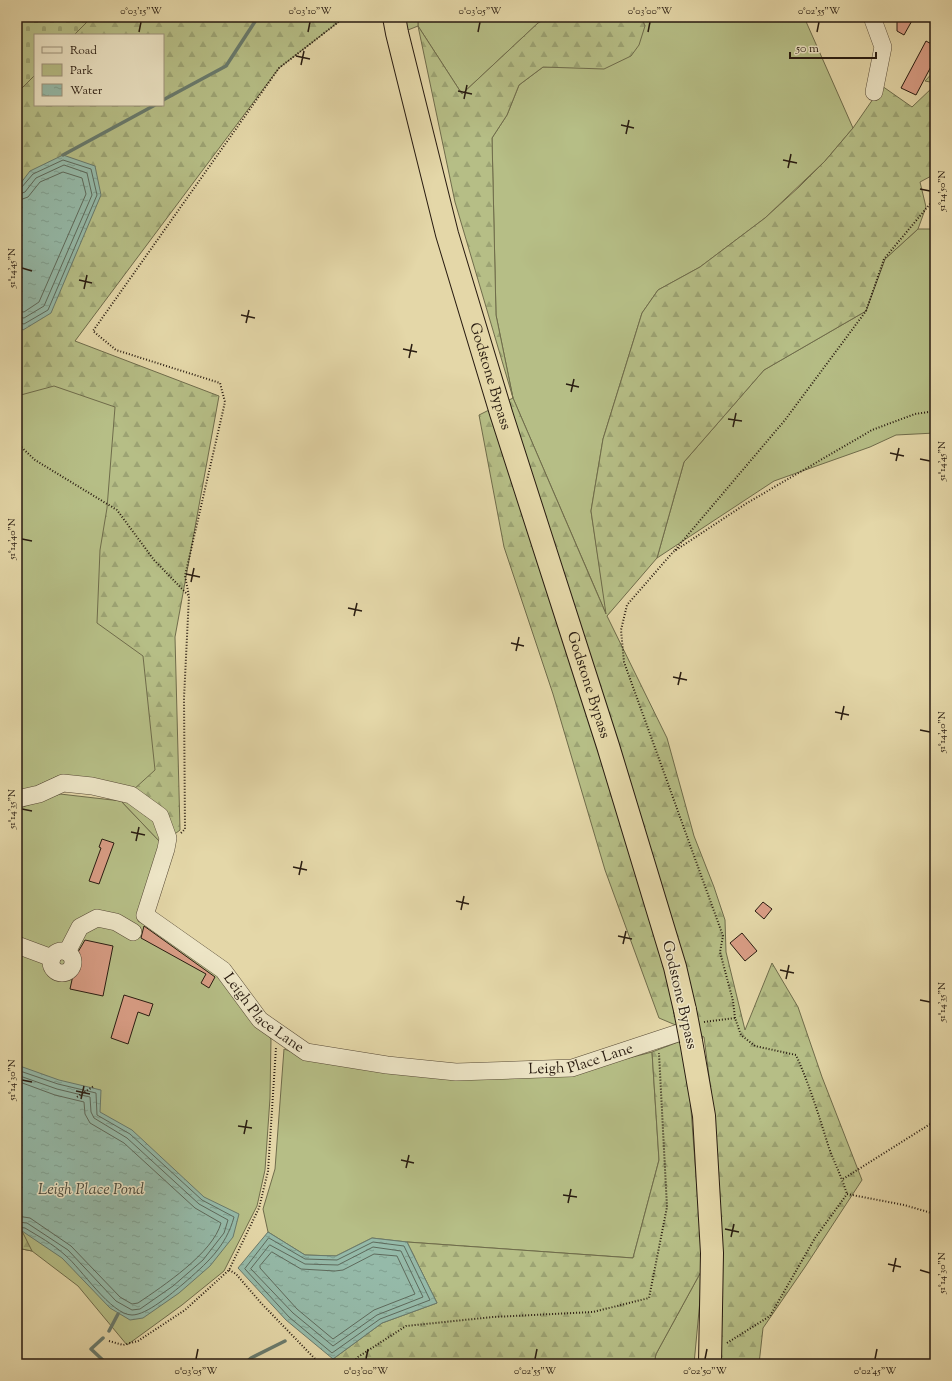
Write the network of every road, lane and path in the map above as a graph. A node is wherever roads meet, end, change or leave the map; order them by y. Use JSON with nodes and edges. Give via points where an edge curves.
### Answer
{"nodes":[{"id":1,"x":345,"y":17,"type":"edge"},
{"id":2,"x":394,"y":17,"type":"edge"},
{"id":3,"x":872,"y":17,"type":"edge"},
{"id":4,"x":874,"y":92,"type":"dead end"},
{"id":5,"x":935,"y":198,"type":"edge"},
{"id":6,"x":935,"y":411,"type":"edge"},
{"id":7,"x":17,"y":443,"type":"edge"},
{"id":8,"x":673,"y":552,"type":"junction"},
{"id":9,"x":189,"y":596,"type":"junction"},
{"id":10,"x":17,"y":799,"type":"edge"},
{"id":11,"x":166,"y":849,"type":"junction"},
{"id":12,"x":133,"y":932,"type":"dead end"},
{"id":13,"x":17,"y":945,"type":"edge"},
{"id":14,"x":735,"y":1018,"type":"junction"},
{"id":15,"x":704,"y":1022,"type":"dead end"},
{"id":16,"x":277,"y":1032,"type":"junction"},
{"id":17,"x":684,"y":1037,"type":"junction"},
{"id":18,"x":659,"y":1038,"type":"junction"},
{"id":19,"x":94,"y":1086,"type":"dead end"},
{"id":20,"x":78,"y":1097,"type":"dead end"},
{"id":21,"x":935,"y":1121,"type":"edge"},
{"id":22,"x":843,"y":1179,"type":"junction"},
{"id":23,"x":847,"y":1194,"type":"junction"},
{"id":24,"x":935,"y":1214,"type":"edge"},
{"id":25,"x":229,"y":1270,"type":"junction"},
{"id":26,"x":109,"y":1341,"type":"dead end"},
{"id":27,"x":710,"y":1358,"type":"edge"},
{"id":28,"x":320,"y":1364,"type":"edge"},
{"id":29,"x":352,"y":1364,"type":"edge"}],
"edges":[{"from":1,"to":9,"type":"path","via":[[279,68],[93,331],[116,350],[220,383],[225,402],[185,576]]},
{"from":2,"to":17,"type":"highway","name":"Godstone Bypass","bridge":true,"via":[[447,234],[675,967],[685,1010]]},
{"from":3,"to":4,"type":"lane","via":[[883,47]]},
{"from":5,"to":8,"type":"path","via":[[884,259],[866,311],[785,420]]},
{"from":6,"to":8,"type":"path","via":[[915,414],[872,430],[747,503]]},
{"from":7,"to":9,"type":"path","via":[[35,460],[117,510],[154,560]]},
{"from":8,"to":14,"type":"path","via":[[627,606],[621,630],[624,662],[723,936],[720,952]]},
{"from":9,"to":11,"type":"path","via":[[184,698],[185,829]]},
{"from":10,"to":11,"type":"lane","name":"Leigh Place Lane","via":[[63,784],[92,786],[131,795],[160,816],[168,838]]},
{"from":11,"to":16,"type":"lane","name":"Leigh Place Lane","via":[[145,916],[223,970],[260,1020]]},
{"from":12,"to":13,"type":"lane","via":[[116,922],[97,918],[80,927],[59,955]]},
{"from":14,"to":15,"type":"path"},
{"from":14,"to":22,"type":"path","via":[[741,1035],[755,1046],[796,1055]]},
{"from":16,"to":18,"type":"lane","name":"Leigh Place Lane","via":[[306,1052],[387,1065],[456,1072],[572,1068]]},
{"from":16,"to":25,"type":"path","via":[[268,1171],[259,1208]]},
{"from":17,"to":18,"type":"lane","name":"Leigh Place Lane"},
{"from":17,"to":27,"type":"highway","name":"Godstone Bypass","via":[[705,1124],[712,1253]]},
{"from":18,"to":29,"type":"path","via":[[666,1207],[649,1298],[593,1312],[492,1317],[406,1326],[358,1357]]},
{"from":19,"to":20,"type":"path"},
{"from":21,"to":22,"type":"path"},
{"from":22,"to":23,"type":"path"},
{"from":23,"to":24,"type":"path"},
{"from":23,"to":27,"type":"path","via":[[815,1238],[770,1316]]},
{"from":25,"to":26,"type":"path","via":[[185,1310],[138,1341],[123,1345]]},
{"from":25,"to":28,"type":"path","via":[[236,1274]]}]}
